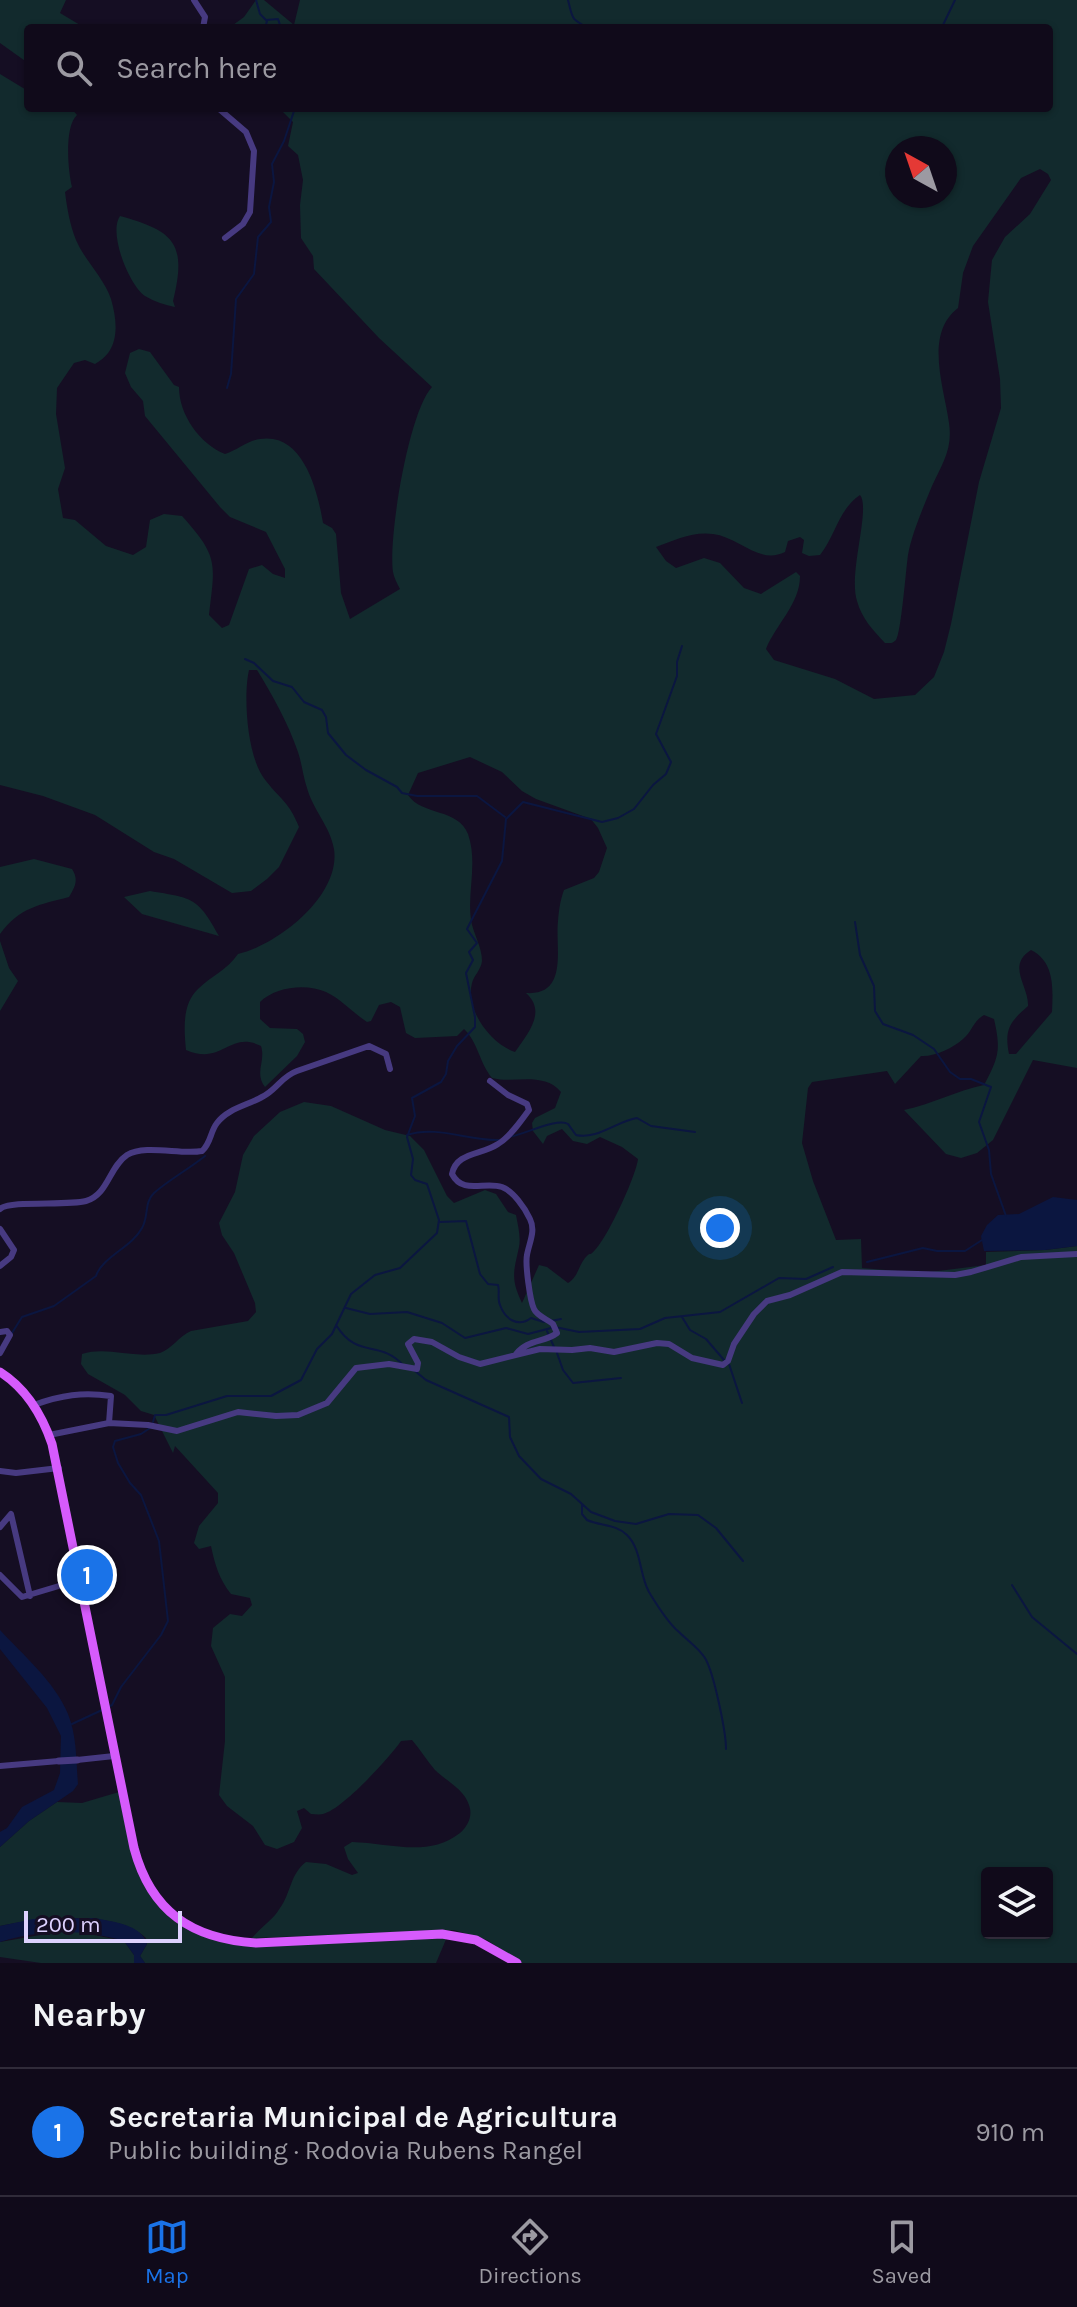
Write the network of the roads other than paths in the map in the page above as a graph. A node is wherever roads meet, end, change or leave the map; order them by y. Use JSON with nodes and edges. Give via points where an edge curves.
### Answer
{"nodes":[{"id":1,"x":194,"y":0,"type":"edge"},
{"id":2,"x":204,"y":24,"type":"edge"},
{"id":3,"x":223,"y":112,"type":"edge"},
{"id":4,"x":225,"y":238,"type":"dead end"},
{"id":5,"x":390,"y":1069,"type":"dead end"},
{"id":6,"x":490,"y":1081,"type":"dead end"},
{"id":7,"x":0,"y":1209,"type":"edge"},
{"id":8,"x":0,"y":1229,"type":"edge"},
{"id":9,"x":1077,"y":1254,"type":"edge"},
{"id":10,"x":0,"y":1266,"type":"edge"},
{"id":11,"x":0,"y":1332,"type":"edge"},
{"id":12,"x":0,"y":1353,"type":"edge"},
{"id":13,"x":516,"y":1354,"type":"junction"},
{"id":14,"x":0,"y":1372,"type":"edge"},
{"id":15,"x":34,"y":1405,"type":"junction"},
{"id":16,"x":109,"y":1423,"type":"junction"},
{"id":17,"x":49,"y":1435,"type":"junction"},
{"id":18,"x":59,"y":1468,"type":"junction"},
{"id":19,"x":0,"y":1471,"type":"edge"},
{"id":20,"x":0,"y":1527,"type":"edge"},
{"id":21,"x":0,"y":1575,"type":"edge"},
{"id":22,"x":79,"y":1580,"type":"junction"},
{"id":23,"x":30,"y":1596,"type":"junction"},
{"id":24,"x":114,"y":1756,"type":"junction"},
{"id":25,"x":77,"y":1760,"type":"joint"},
{"id":26,"x":59,"y":1761,"type":"joint"},
{"id":27,"x":0,"y":1766,"type":"edge"},
{"id":28,"x":517,"y":1963,"type":"edge"}],
"edges":[{"from":1,"to":2,"type":"street"},
{"from":3,"to":4,"type":"street","via":[[246,132],[254,151],[250,212]]},
{"from":5,"to":7,"type":"street","via":[[386,1054],[369,1046],[297,1071],[220,1120],[202,1151],[129,1154],[90,1200],[8,1204]]},
{"from":6,"to":13,"type":"street","via":[[529,1110],[503,1141],[460,1159],[452,1174],[469,1186],[507,1190],[531,1220],[526,1263],[533,1307],[557,1333],[527,1343]]},
{"from":8,"to":10,"type":"street","via":[[14,1250]]},
{"from":9,"to":13,"type":"street","via":[[1021,1257],[955,1275],[842,1272],[762,1305],[723,1365],[692,1358],[665,1343],[614,1352],[540,1349]]},
{"from":11,"to":12,"type":"street","via":[[10,1335]]},
{"from":13,"to":16,"type":"street","via":[[480,1364],[414,1339],[409,1342],[417,1369],[389,1364],[356,1368],[318,1409],[287,1415],[238,1412],[177,1431]]},
{"from":14,"to":15,"type":"main road"},
{"from":15,"to":16,"type":"street","via":[[59,1396],[111,1396]]},
{"from":15,"to":17,"type":"main road"},
{"from":16,"to":17,"type":"street"},
{"from":17,"to":18,"type":"main road"},
{"from":18,"to":19,"type":"street"},
{"from":18,"to":22,"type":"main road"},
{"from":20,"to":23,"type":"street","via":[[11,1514]]},
{"from":21,"to":23,"type":"street","via":[[22,1597]]},
{"from":22,"to":23,"type":"street"},
{"from":22,"to":24,"type":"main road"},
{"from":24,"to":25,"type":"street"},
{"from":24,"to":28,"type":"main road","via":[[143,1877],[167,1910],[195,1930],[256,1943],[442,1934],[476,1940]]},
{"from":25,"to":26,"type":"street"},
{"from":26,"to":27,"type":"street"}]}
